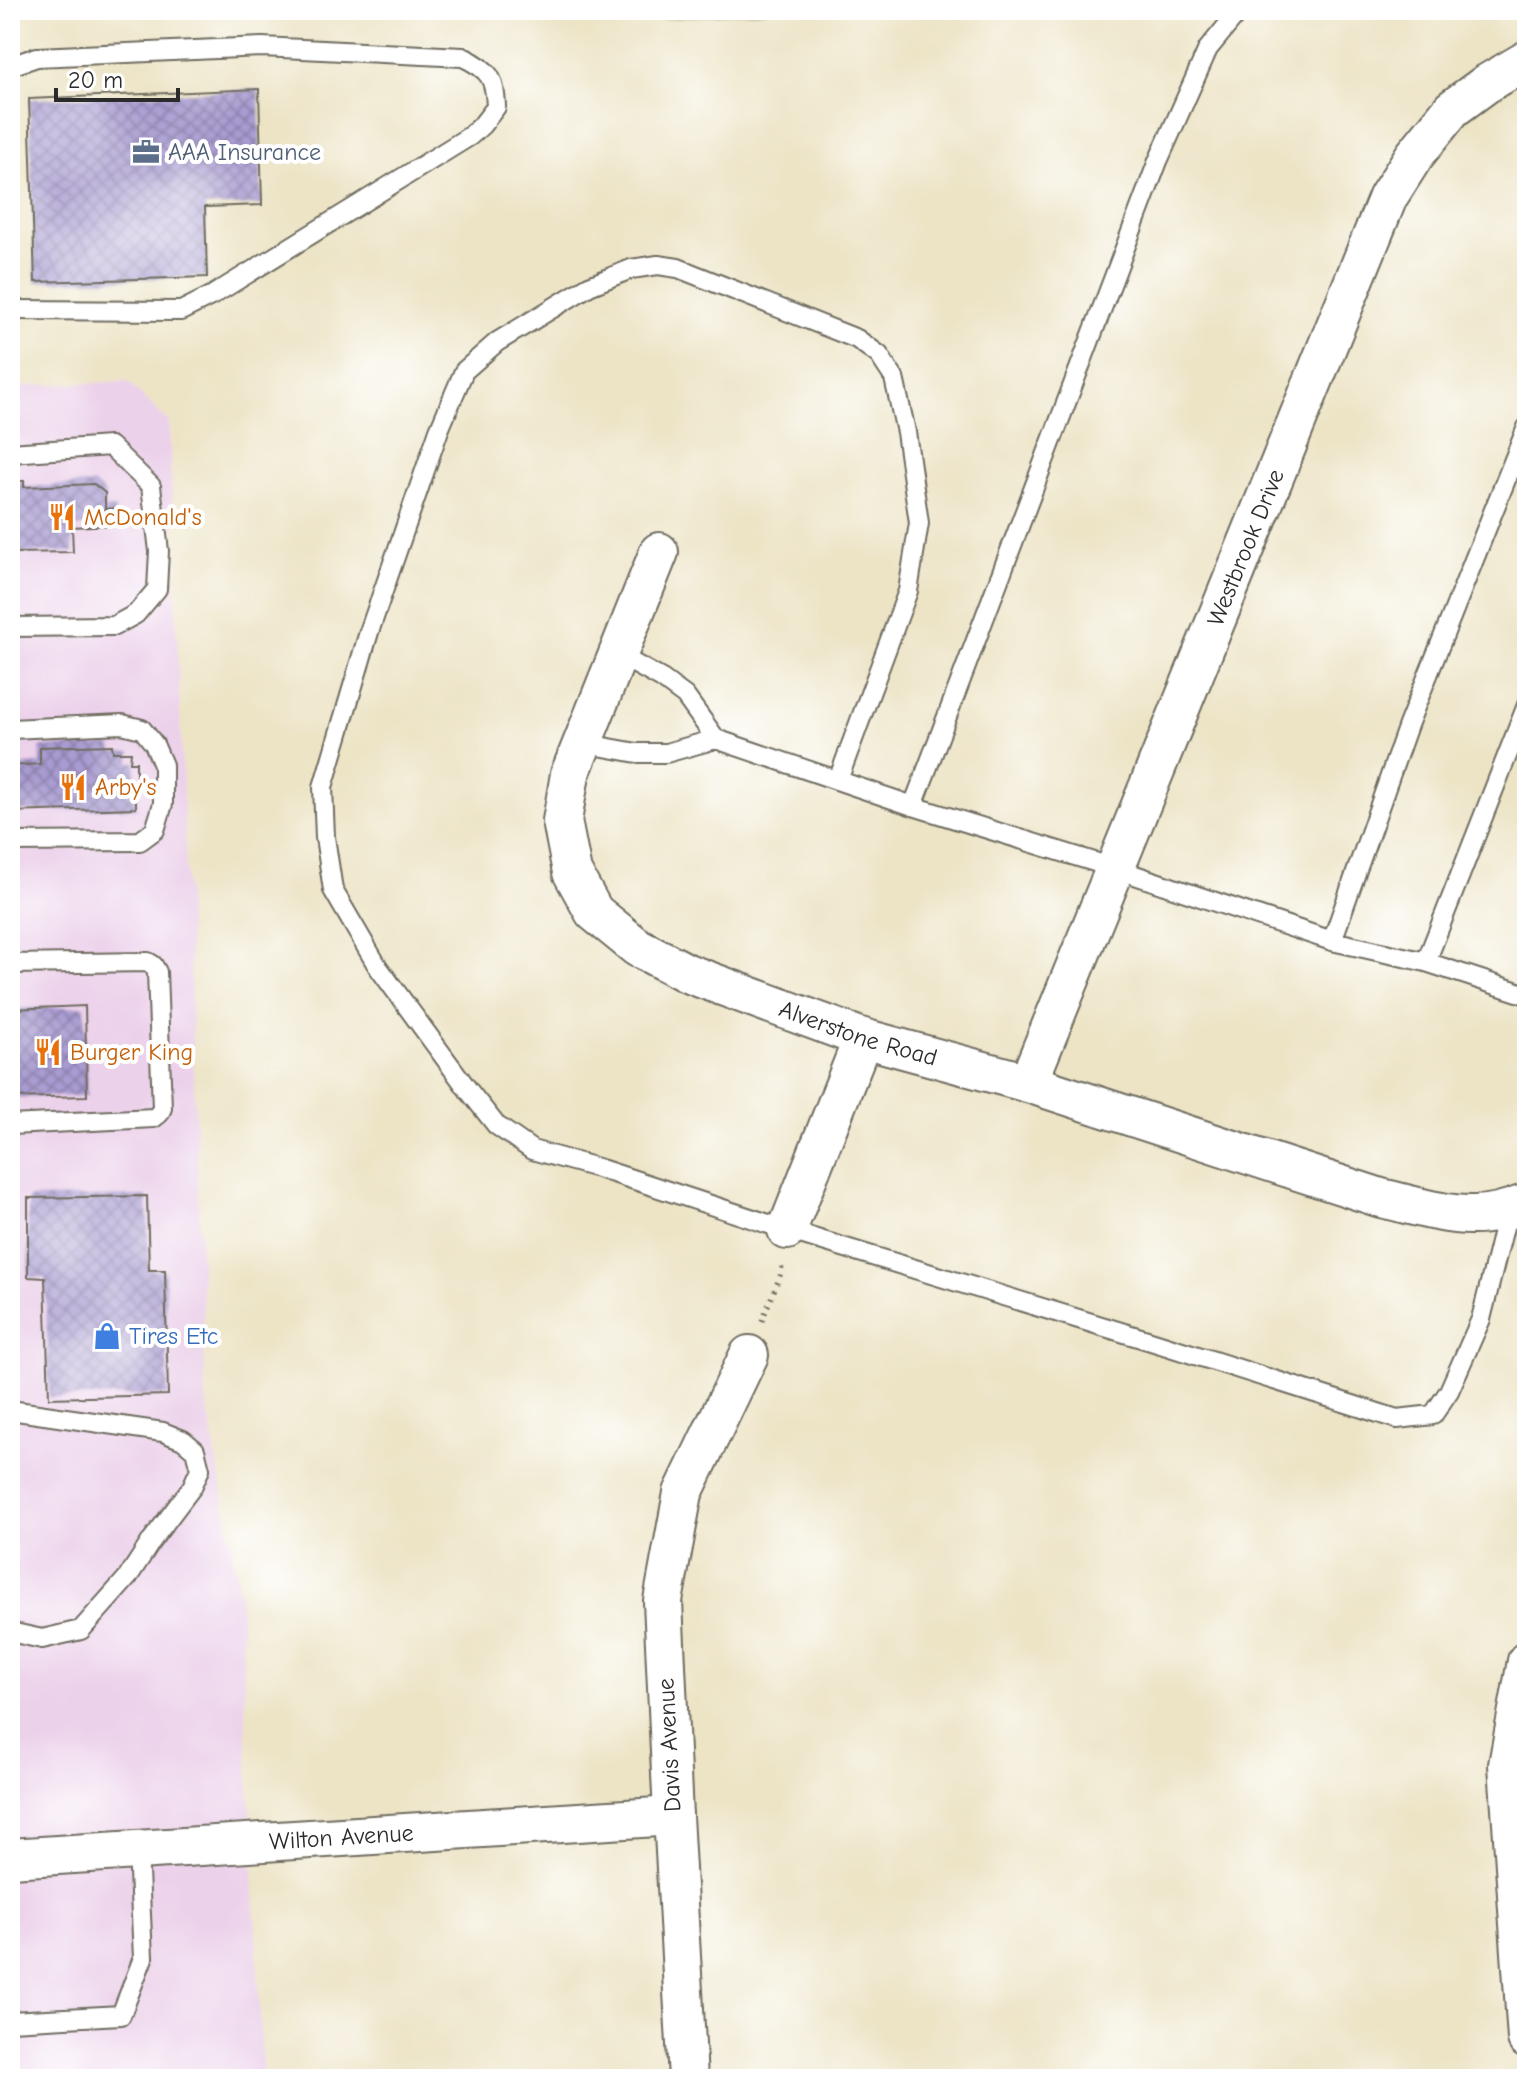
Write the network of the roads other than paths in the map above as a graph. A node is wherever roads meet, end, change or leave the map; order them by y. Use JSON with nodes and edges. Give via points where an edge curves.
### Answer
{"nodes":[{"id":1,"x":1240,"y":10,"type":"edge"},
{"id":2,"x":1527,"y":60,"type":"edge"},
{"id":3,"x":10,"y":66,"type":"edge"},
{"id":4,"x":10,"y":310,"type":"edge"},
{"id":5,"x":1527,"y":427,"type":"edge"},
{"id":6,"x":10,"y":453,"type":"edge"},
{"id":7,"x":659,"y":552,"type":"dead end"},
{"id":8,"x":10,"y":627,"type":"edge"},
{"id":9,"x":617,"y":654,"type":"junction"},
{"id":10,"x":1527,"y":705,"type":"edge"},
{"id":11,"x":10,"y":729,"type":"edge"},
{"id":12,"x":716,"y":739,"type":"junction"},
{"id":13,"x":582,"y":743,"type":"junction"},
{"id":14,"x":838,"y":780,"type":"junction"},
{"id":15,"x":913,"y":806,"type":"junction"},
{"id":16,"x":10,"y":842,"type":"edge"},
{"id":17,"x":1114,"y":868,"type":"junction"},
{"id":18,"x":1332,"y":941,"type":"junction"},
{"id":19,"x":1426,"y":962,"type":"junction"},
{"id":20,"x":10,"y":964,"type":"edge"},
{"id":21,"x":1527,"y":995,"type":"edge"},
{"id":22,"x":863,"y":1038,"type":"junction"},
{"id":23,"x":1028,"y":1083,"type":"junction"},
{"id":24,"x":10,"y":1125,"type":"edge"},
{"id":25,"x":1517,"y":1207,"type":"edge"},
{"id":26,"x":787,"y":1230,"type":"junction"},
{"id":27,"x":749,"y":1355,"type":"dead end"},
{"id":28,"x":10,"y":1410,"type":"edge"},
{"id":29,"x":10,"y":1632,"type":"edge"},
{"id":30,"x":1527,"y":1661,"type":"edge"},
{"id":31,"x":673,"y":1816,"type":"junction"},
{"id":32,"x":138,"y":1850,"type":"junction"},
{"id":33,"x":10,"y":1858,"type":"edge"},
{"id":34,"x":10,"y":2021,"type":"edge"},
{"id":35,"x":1527,"y":2039,"type":"edge"},
{"id":36,"x":688,"y":2079,"type":"edge"}],
"edges":[{"from":1,"to":15,"type":"lane","via":[[1208,49],[1158,161]]},
{"from":2,"to":17,"type":"street","name":"Westbrook Drive","via":[[1452,109],[1388,197]]},
{"from":3,"to":4,"type":"lane","via":[[37,57],[262,47],[463,57],[480,65],[495,84],[496,107],[470,136],[181,311]]},
{"from":5,"to":18,"type":"lane","via":[[1408,725]]},
{"from":6,"to":8,"type":"lane","via":[[110,446],[151,486],[159,551],[157,589],[136,614],[114,626]]},
{"from":7,"to":9,"type":"street","name":"Alverstone Road"},
{"from":9,"to":12,"type":"lane","via":[[685,696]]},
{"from":9,"to":13,"type":"street","name":"Alverstone Road"},
{"from":10,"to":19,"type":"lane"},
{"from":11,"to":16,"type":"lane","via":[[122,724],[142,729],[163,765],[163,804],[155,830],[140,841]]},
{"from":12,"to":13,"type":"lane","via":[[666,753]]},
{"from":12,"to":14,"type":"lane"},
{"from":13,"to":22,"type":"street","name":"Alverstone Road","via":[[562,821],[572,872],[594,912],[637,947],[687,973]]},
{"from":14,"to":15,"type":"lane"},
{"from":14,"to":26,"type":"lane","via":[[908,591],[919,523],[894,378],[879,355],[857,339],[678,268],[658,265],[631,269],[589,286],[497,342],[464,371],[369,632],[323,787],[333,890],[378,967],[496,1125],[532,1150]]},
{"from":15,"to":17,"type":"lane"},
{"from":17,"to":18,"type":"lane"},
{"from":17,"to":23,"type":"street","name":"Westbrook Drive"},
{"from":18,"to":19,"type":"lane"},
{"from":19,"to":21,"type":"lane"},
{"from":20,"to":24,"type":"lane","via":[[153,965],[162,1108],[154,1118]]},
{"from":22,"to":23,"type":"street","name":"Alverstone Road"},
{"from":22,"to":26,"type":"street"},
{"from":23,"to":25,"type":"street","name":"Alverstone Road","via":[[1381,1198],[1470,1215]]},
{"from":25,"to":26,"type":"lane","via":[[1481,1319],[1449,1391],[1433,1415],[1397,1419]]},
{"from":27,"to":31,"type":"street","name":"Davis Avenue","via":[[683,1493],[663,1601]]},
{"from":28,"to":29,"type":"lane","via":[[163,1432],[195,1450],[200,1469],[128,1577],[81,1630],[42,1639]]},
{"from":30,"to":35,"type":"street","via":[[1508,1765]]},
{"from":31,"to":32,"type":"street","name":"Wilton Avenue"},
{"from":31,"to":36,"type":"street","name":"Davis Avenue"},
{"from":32,"to":33,"type":"street","name":"Wilton Avenue"},
{"from":32,"to":34,"type":"lane","via":[[143,1958],[121,2015]]}]}
